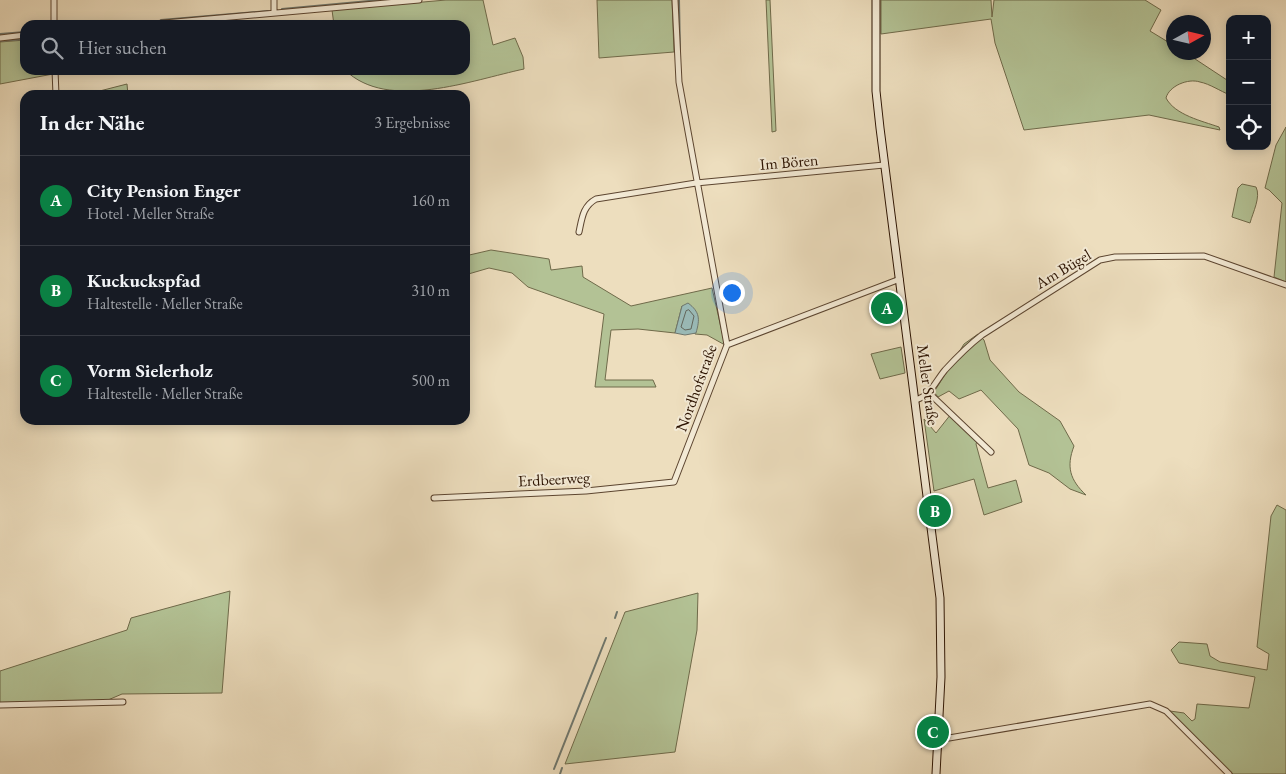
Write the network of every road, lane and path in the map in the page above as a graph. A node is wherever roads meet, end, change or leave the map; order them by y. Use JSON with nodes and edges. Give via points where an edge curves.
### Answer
{"nodes":[{"id":1,"x":54,"y":0,"type":"edge"},
{"id":2,"x":274,"y":0,"type":"edge"},
{"id":3,"x":420,"y":0,"type":"edge"},
{"id":4,"x":675,"y":0,"type":"edge"},
{"id":5,"x":876,"y":0,"type":"edge"},
{"id":6,"x":274,"y":13,"type":"junction"},
{"id":7,"x":54,"y":20,"type":"edge"},
{"id":8,"x":197,"y":20,"type":"edge"},
{"id":9,"x":20,"y":36,"type":"edge"},
{"id":10,"x":0,"y":38,"type":"edge"},
{"id":11,"x":55,"y":75,"type":"edge"},
{"id":12,"x":56,"y":90,"type":"edge"},
{"id":13,"x":884,"y":165,"type":"junction"},
{"id":14,"x":696,"y":183,"type":"junction"},
{"id":15,"x":580,"y":232,"type":"dead end"},
{"id":16,"x":900,"y":279,"type":"junction"},
{"id":17,"x":1286,"y":284,"type":"edge"},
{"id":18,"x":727,"y":345,"type":"junction"},
{"id":19,"x":929,"y":393,"type":"junction"},
{"id":20,"x":916,"y":400,"type":"junction"},
{"id":21,"x":991,"y":452,"type":"dead end"},
{"id":22,"x":674,"y":482,"type":"joint"},
{"id":23,"x":434,"y":498,"type":"dead end"},
{"id":24,"x":123,"y":702,"type":"dead end"},
{"id":25,"x":0,"y":705,"type":"edge"},
{"id":26,"x":938,"y":738,"type":"junction"},
{"id":27,"x":936,"y":774,"type":"edge"},
{"id":28,"x":1229,"y":774,"type":"edge"}],
"edges":[{"from":1,"to":7,"type":"street"},
{"from":2,"to":6,"type":"street"},
{"from":3,"to":6,"type":"street"},
{"from":4,"to":14,"type":"street","name":"Nordhofstraße","via":[[679,82]]},
{"from":5,"to":13,"type":"main road","name":"Meller Straße","via":[[876,91]]},
{"from":6,"to":8,"type":"street"},
{"from":9,"to":10,"type":"street"},
{"from":11,"to":12,"type":"street"},
{"from":13,"to":14,"type":"street","name":"Im Bören"},
{"from":13,"to":16,"type":"main road","name":"Meller Straße"},
{"from":14,"to":15,"type":"street","via":[[596,199],[584,210]]},
{"from":14,"to":18,"type":"street","name":"Nordhofstraße"},
{"from":16,"to":18,"type":"street"},
{"from":16,"to":20,"type":"main road","name":"Meller Straße"},
{"from":17,"to":19,"type":"street","name":"Am Bügel","via":[[1204,256],[1100,260],[976,340],[944,372]]},
{"from":18,"to":22,"type":"street","name":"Nordhofstraße"},
{"from":19,"to":20,"type":"street","name":"Am Bügel"},
{"from":19,"to":21,"type":"street"},
{"from":20,"to":26,"type":"main road","name":"Meller Straße","via":[[940,598]]},
{"from":22,"to":23,"type":"street","name":"Erdbeerweg","via":[[586,491]]},
{"from":24,"to":25,"type":"street"},
{"from":26,"to":27,"type":"main road","name":"Meller Straße"},
{"from":26,"to":28,"type":"street","via":[[1150,704],[1166,711]]}]}
